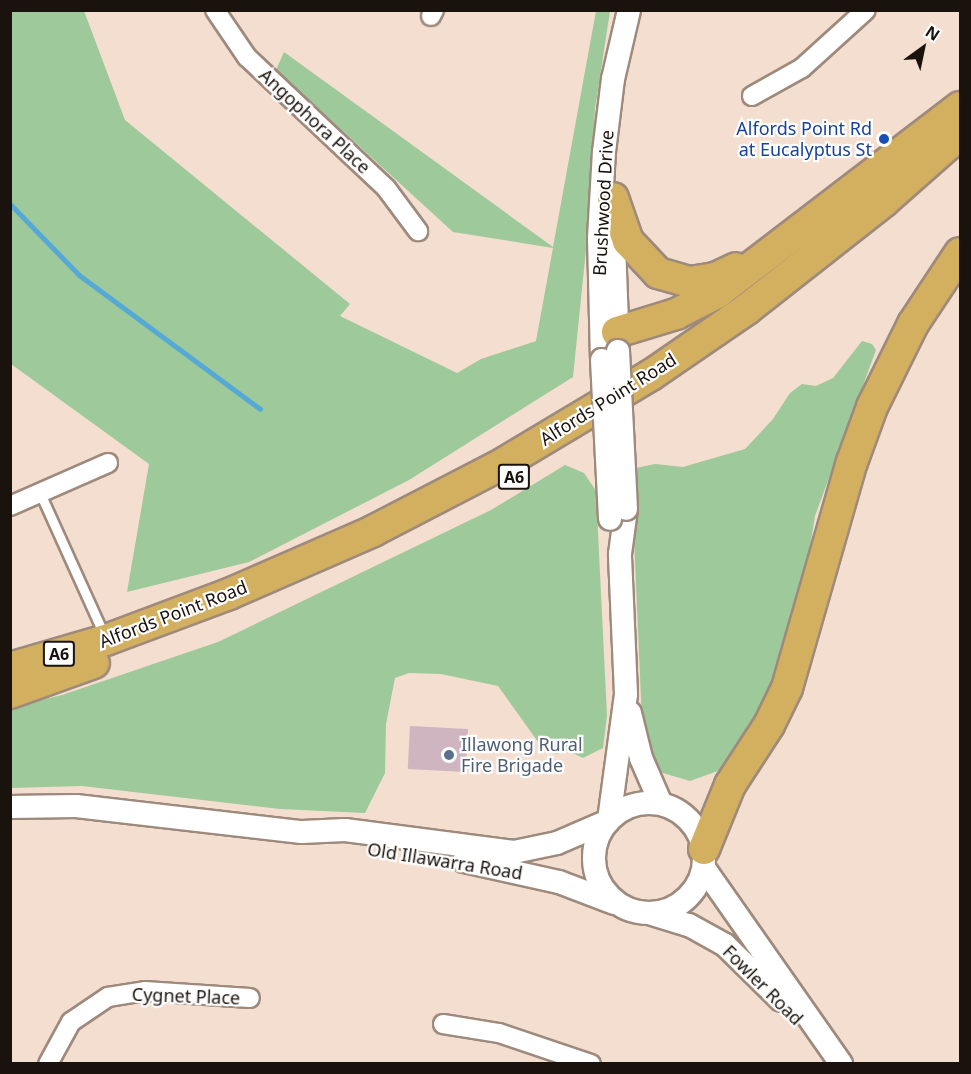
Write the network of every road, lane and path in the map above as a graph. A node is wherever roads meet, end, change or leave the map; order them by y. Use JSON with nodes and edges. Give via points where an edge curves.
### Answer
{"nodes":[{"id":1,"x":215,"y":10,"type":"edge"},
{"id":2,"x":629,"y":10,"type":"edge"},
{"id":3,"x":866,"y":10,"type":"edge"},
{"id":4,"x":621,"y":57,"type":"junction"},
{"id":5,"x":752,"y":96,"type":"dead end"},
{"id":6,"x":960,"y":107,"type":"edge"},
{"id":7,"x":960,"y":134,"type":"edge"},
{"id":8,"x":960,"y":160,"type":"edge"},
{"id":9,"x":614,"y":198,"type":"junction"},
{"id":10,"x":418,"y":231,"type":"dead end"},
{"id":11,"x":766,"y":251,"type":"junction"},
{"id":12,"x":960,"y":253,"type":"edge"},
{"id":13,"x":610,"y":348,"type":"junction"},
{"id":14,"x":108,"y":463,"type":"dead end"},
{"id":15,"x":40,"y":493,"type":"junction"},
{"id":16,"x":10,"y":506,"type":"edge"},
{"id":17,"x":106,"y":640,"type":"junction"},
{"id":18,"x":10,"y":668,"type":"edge"},
{"id":19,"x":10,"y":693,"type":"edge"},
{"id":20,"x":626,"y":694,"type":"junction"},
{"id":21,"x":661,"y":804,"type":"junction"},
{"id":22,"x":10,"y":807,"type":"edge"},
{"id":23,"x":609,"y":820,"type":"junction"},
{"id":24,"x":302,"y":832,"type":"junction"},
{"id":25,"x":704,"y":858,"type":"junction"},
{"id":26,"x":621,"y":906,"type":"junction"},
{"id":27,"x":651,"y":914,"type":"junction"},
{"id":28,"x":250,"y":998,"type":"dead end"},
{"id":29,"x":444,"y":1024,"type":"dead end"},
{"id":30,"x":838,"y":1059,"type":"edge"},
{"id":31,"x":48,"y":1064,"type":"edge"},
{"id":32,"x":591,"y":1064,"type":"edge"}],
"edges":[{"from":1,"to":10,"type":"street","name":"Angophora Place","via":[[247,57],[386,188]]},
{"from":2,"to":4,"type":"street","name":"Brushwood Drive"},
{"from":3,"to":5,"type":"street","via":[[802,68]]},
{"from":4,"to":9,"type":"street","name":"Brushwood Drive"},
{"from":4,"to":13,"type":"street","name":"Brushwood Drive","via":[[613,79],[602,178]]},
{"from":6,"to":11,"type":"highway"},
{"from":7,"to":17,"type":"highway","name":"Alfords Point Road","number":"A6","via":[[884,201],[747,309],[651,375],[513,457],[318,556]]},
{"from":8,"to":19,"type":"highway","name":"Alfords Point Road","number":"A6","via":[[866,241],[755,325],[654,393],[534,466],[430,522],[298,584]]},
{"from":9,"to":11,"type":"highway","via":[[634,251],[650,268],[669,278],[690,282],[715,278]]},
{"from":9,"to":13,"type":"street","name":"Brushwood Drive"},
{"from":11,"to":13,"type":"highway","via":[[703,302]]},
{"from":12,"to":25,"type":"highway","via":[[913,324],[872,406],[787,688],[769,725],[730,785]]},
{"from":13,"to":20,"type":"street","name":"Brushwood Drive","bridge":true},
{"from":14,"to":15,"type":"street"},
{"from":15,"to":16,"type":"street"},
{"from":15,"to":17,"type":"lane"},
{"from":17,"to":18,"type":"highway","name":"Alfords Point Road","number":"A6"},
{"from":20,"to":21,"type":"street","name":"Brushwood Drive","via":[[641,758]]},
{"from":20,"to":23,"type":"street","name":"Brushwood Drive"},
{"from":21,"to":23,"type":"street","via":[[642,803],[624,808]]},
{"from":21,"to":25,"type":"street","via":[[689,820]]},
{"from":22,"to":24,"type":"street","name":"Old Illawarra Road","via":[[76,806]]},
{"from":23,"to":24,"type":"street","name":"Old Illawarra Road","via":[[544,848],[514,852],[345,830]]},
{"from":23,"to":26,"type":"street","via":[[597,840],[594,860],[602,886]]},
{"from":24,"to":26,"type":"street","name":"Old Illawarra Road","via":[[349,846],[504,868],[560,882]]},
{"from":25,"to":27,"type":"street","via":[[698,885],[686,900],[670,910]]},
{"from":25,"to":30,"type":"street","name":"Fowler Road"},
{"from":26,"to":27,"type":"street"},
{"from":27,"to":30,"type":"street","name":"Fowler Road","via":[[689,926],[725,945]]},
{"from":28,"to":31,"type":"street","name":"Cygnet Place","via":[[145,992],[108,997],[71,1022]]},
{"from":29,"to":32,"type":"street","via":[[499,1033]]}]}
